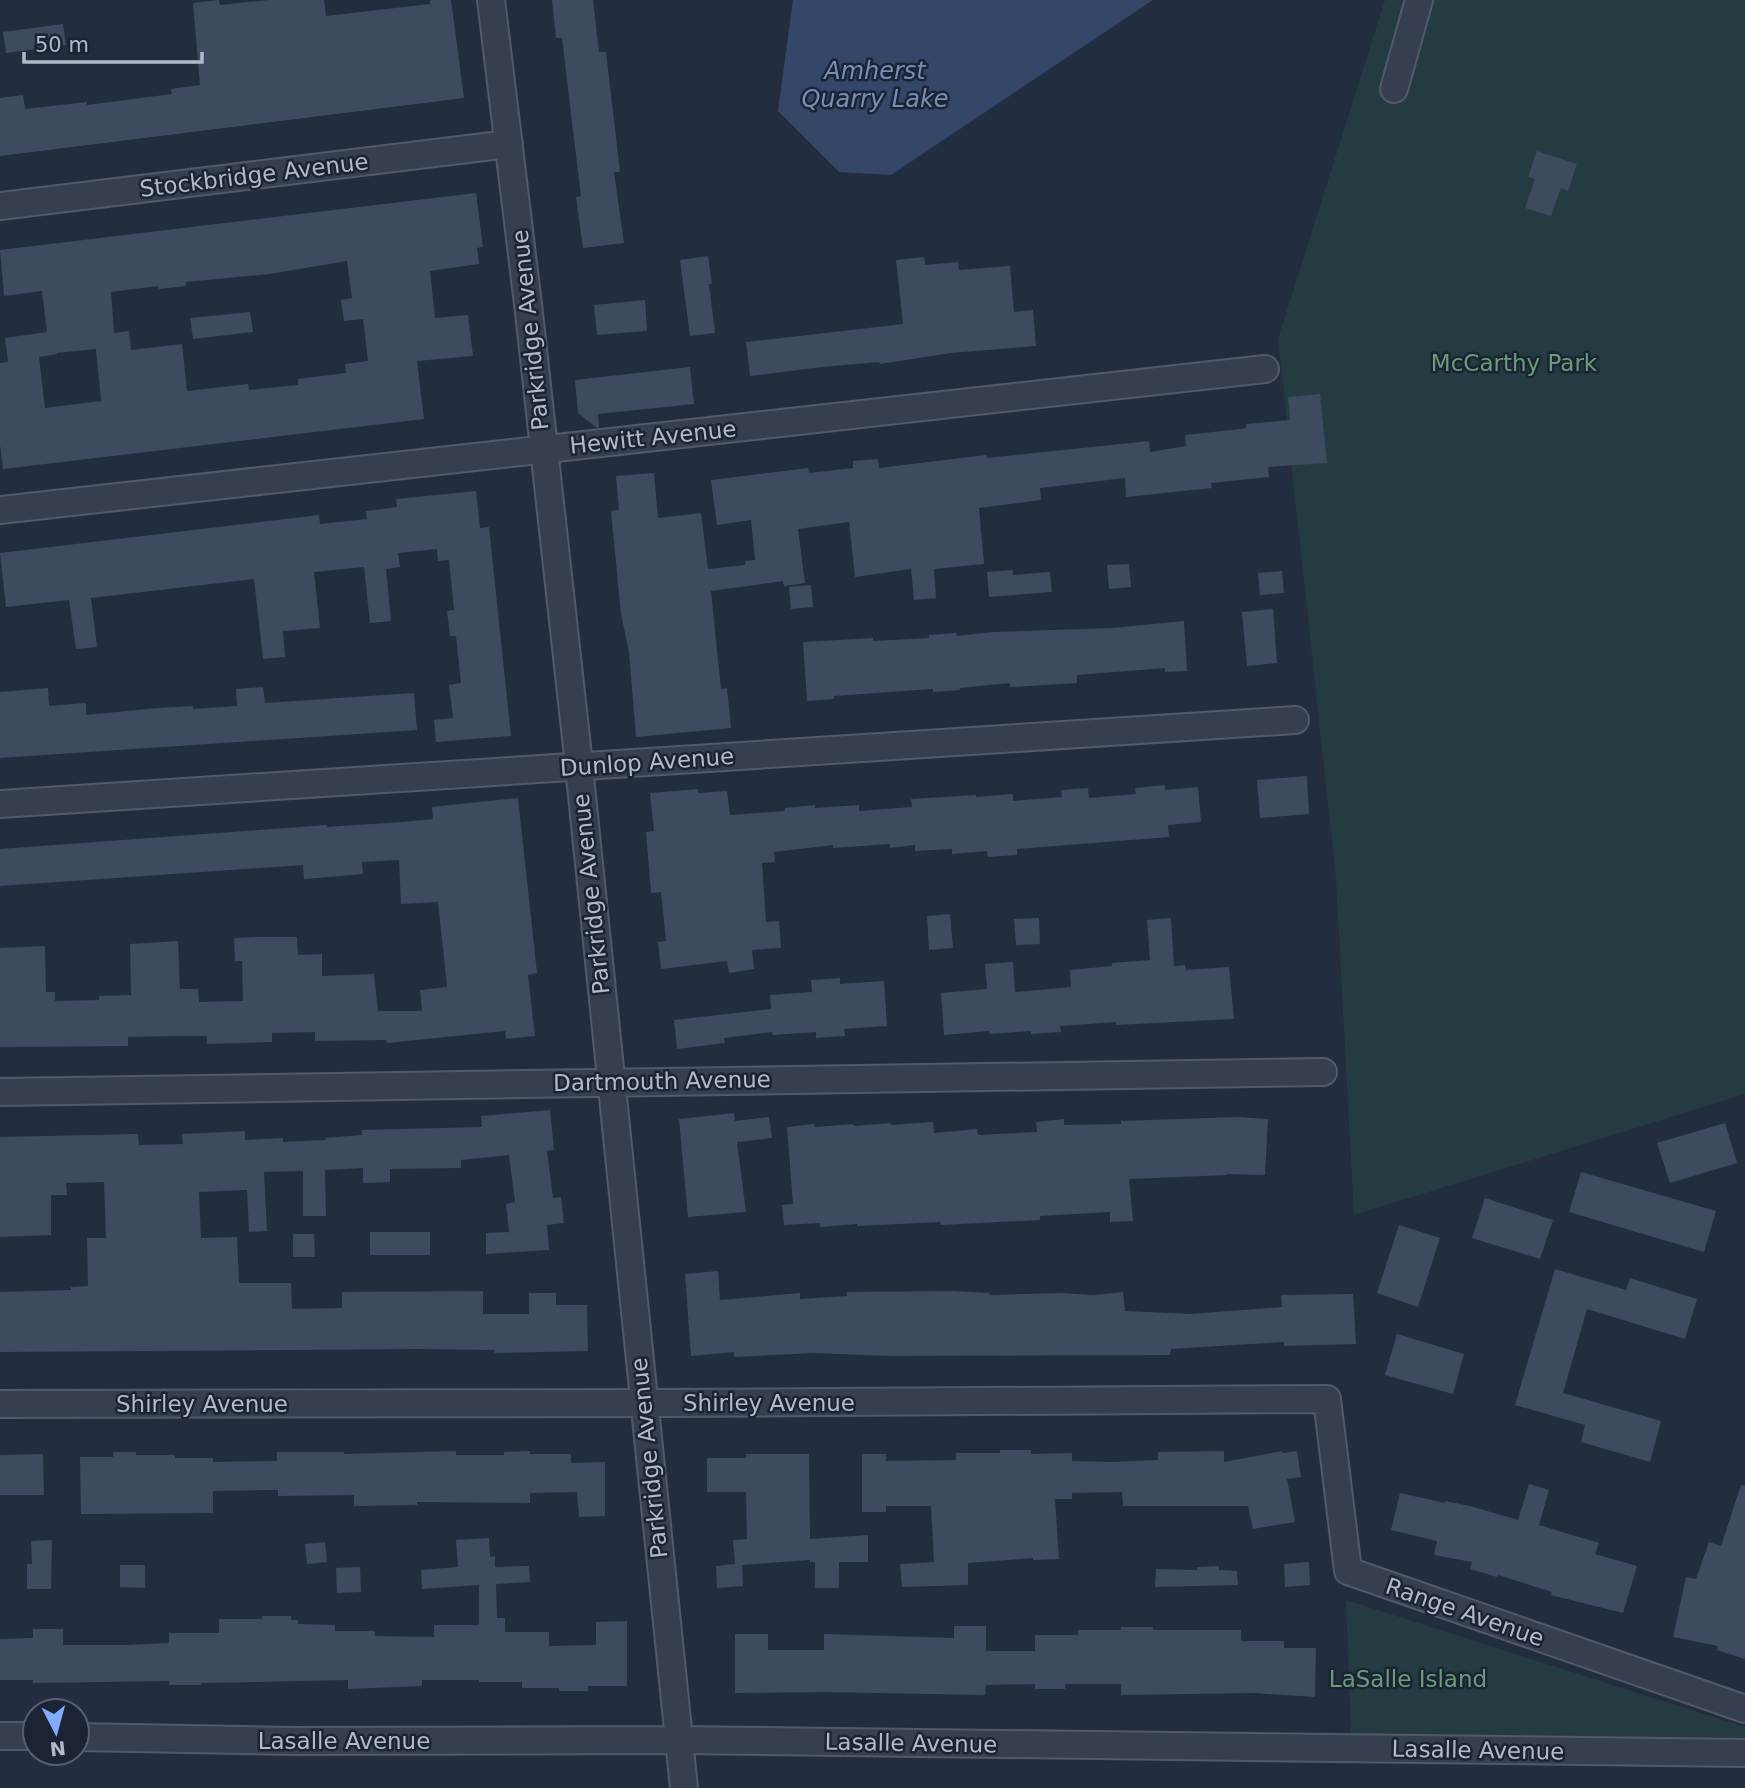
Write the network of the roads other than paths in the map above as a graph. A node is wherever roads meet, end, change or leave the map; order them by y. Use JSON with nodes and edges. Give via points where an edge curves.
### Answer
{"nodes":[{"id":1,"x":491,"y":0,"type":"edge"},
{"id":2,"x":1419,"y":0,"type":"edge"},
{"id":3,"x":1394,"y":89,"type":"dead end"},
{"id":4,"x":509,"y":144,"type":"junction"},
{"id":5,"x":0,"y":206,"type":"edge"},
{"id":6,"x":1265,"y":369,"type":"dead end"},
{"id":7,"x":544,"y":449,"type":"junction"},
{"id":8,"x":0,"y":510,"type":"edge"},
{"id":9,"x":1295,"y":720,"type":"dead end"},
{"id":10,"x":579,"y":767,"type":"junction"},
{"id":11,"x":0,"y":804,"type":"edge"},
{"id":12,"x":1323,"y":1072,"type":"dead end"},
{"id":13,"x":611,"y":1082,"type":"junction"},
{"id":14,"x":0,"y":1093,"type":"edge"},
{"id":15,"x":1327,"y":1399,"type":"joint"},
{"id":16,"x":643,"y":1403,"type":"junction"},
{"id":17,"x":0,"y":1404,"type":"edge"},
{"id":18,"x":1745,"y":1709,"type":"edge"},
{"id":19,"x":0,"y":1736,"type":"edge"},
{"id":20,"x":21,"y":1736,"type":"edge"},
{"id":21,"x":91,"y":1737,"type":"edge"},
{"id":22,"x":678,"y":1740,"type":"junction"},
{"id":23,"x":1745,"y":1753,"type":"edge"},
{"id":24,"x":684,"y":1788,"type":"edge"}],
"edges":[{"from":1,"to":4,"type":"street","name":"Parkridge Avenue"},
{"from":2,"to":3,"type":"street"},
{"from":4,"to":5,"type":"street","name":"Stockbridge Avenue"},
{"from":4,"to":7,"type":"street","name":"Parkridge Avenue"},
{"from":6,"to":7,"type":"street","name":"Hewitt Avenue"},
{"from":7,"to":8,"type":"street","name":"Hewitt Avenue"},
{"from":7,"to":10,"type":"street","name":"Parkridge Avenue"},
{"from":9,"to":10,"type":"street","name":"Dunlop Avenue"},
{"from":10,"to":11,"type":"street","name":"Dunlop Avenue"},
{"from":10,"to":13,"type":"street","name":"Parkridge Avenue"},
{"from":12,"to":13,"type":"street","name":"Dartmouth Avenue"},
{"from":13,"to":14,"type":"street","name":"Dartmouth Avenue"},
{"from":13,"to":16,"type":"street","name":"Parkridge Avenue"},
{"from":15,"to":16,"type":"street","name":"Shirley Avenue"},
{"from":15,"to":18,"type":"street","name":"Range Avenue","via":[[1348,1571]]},
{"from":16,"to":17,"type":"street","name":"Shirley Avenue"},
{"from":16,"to":22,"type":"street","name":"Parkridge Avenue"},
{"from":19,"to":20,"type":"street"},
{"from":21,"to":22,"type":"street","name":"Lasalle Avenue"},
{"from":22,"to":23,"type":"street","name":"Lasalle Avenue"},
{"from":22,"to":24,"type":"street","name":"Parkridge Avenue"}]}
